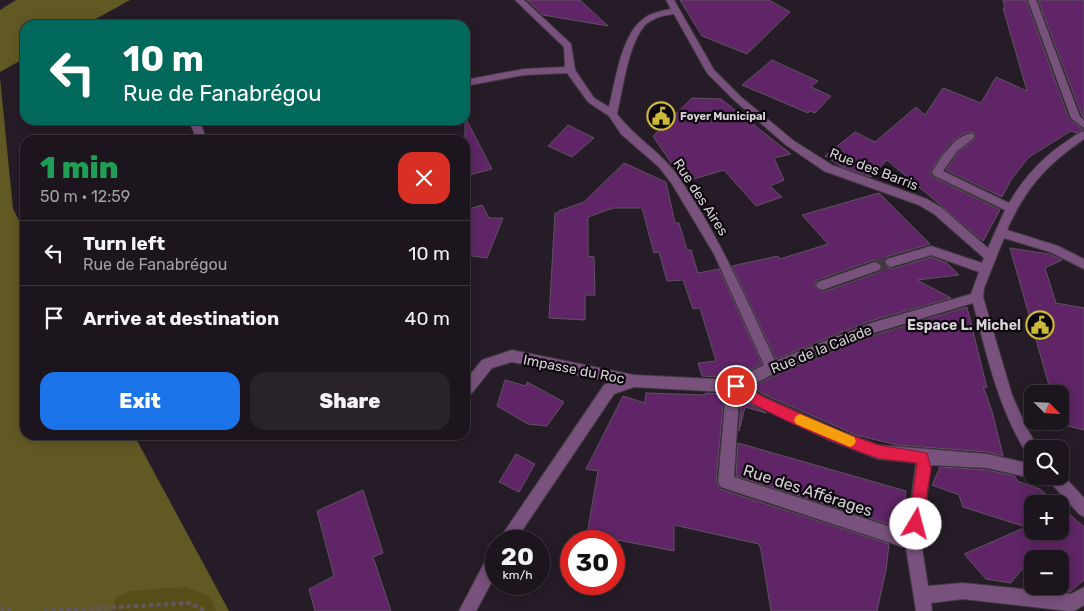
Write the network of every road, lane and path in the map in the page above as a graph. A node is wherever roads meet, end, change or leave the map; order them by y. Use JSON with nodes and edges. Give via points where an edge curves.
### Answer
{"nodes":[{"id":1,"x":519,"y":0,"type":"edge"},
{"id":2,"x":670,"y":0,"type":"edge"},
{"id":3,"x":1032,"y":0,"type":"edge"},
{"id":4,"x":676,"y":11,"type":"junction"},
{"id":5,"x":570,"y":70,"type":"junction"},
{"id":6,"x":470,"y":82,"type":"edge"},
{"id":7,"x":612,"y":114,"type":"junction"},
{"id":8,"x":1084,"y":125,"type":"edge"},
{"id":9,"x":1082,"y":135,"type":"edge"},
{"id":10,"x":970,"y":136,"type":"dead end"},
{"id":11,"x":1012,"y":208,"type":"junction"},
{"id":12,"x":1001,"y":233,"type":"junction"},
{"id":13,"x":990,"y":257,"type":"junction"},
{"id":14,"x":891,"y":262,"type":"tunnel mouth"},
{"id":15,"x":1084,"y":264,"type":"edge"},
{"id":16,"x":875,"y":267,"type":"tunnel mouth"},
{"id":17,"x":985,"y":269,"type":"junction"},
{"id":18,"x":822,"y":285,"type":"dead end"},
{"id":19,"x":977,"y":297,"type":"junction"},
{"id":20,"x":772,"y":368,"type":"junction"},
{"id":21,"x":634,"y":381,"type":"junction"},
{"id":22,"x":470,"y":385,"type":"edge"},
{"id":23,"x":735,"y":386,"type":"junction"},
{"id":24,"x":1027,"y":440,"type":"edge"},
{"id":25,"x":923,"y":457,"type":"junction"},
{"id":26,"x":1024,"y":469,"type":"edge"},
{"id":27,"x":1062,"y":485,"type":"edge"},
{"id":28,"x":1084,"y":510,"type":"edge"},
{"id":29,"x":513,"y":530,"type":"edge"},
{"id":30,"x":913,"y":542,"type":"junction"},
{"id":31,"x":485,"y":578,"type":"edge"},
{"id":32,"x":1084,"y":595,"type":"edge"},
{"id":33,"x":924,"y":603,"type":"edge"},
{"id":34,"x":0,"y":608,"type":"edge"},
{"id":35,"x":12,"y":611,"type":"edge"},
{"id":36,"x":44,"y":611,"type":"edge"},
{"id":37,"x":206,"y":611,"type":"edge"},
{"id":38,"x":467,"y":611,"type":"edge"}],
"edges":[{"from":1,"to":5,"type":"street","name":"Rue des Aires","via":[[568,46]]},
{"from":2,"to":4,"type":"street","name":"Rue des Barris"},
{"from":3,"to":8,"type":"street","via":[[1076,118]]},
{"from":4,"to":7,"type":"street","via":[[652,17],[641,26],[629,50]]},
{"from":4,"to":13,"type":"street","name":"Rue des Barris","via":[[710,71],[790,143],[828,168],[923,202],[938,211]]},
{"from":5,"to":6,"type":"street","via":[[524,72]]},
{"from":5,"to":7,"type":"street","name":"Rue des Aires","via":[[591,100]]},
{"from":7,"to":20,"type":"street","name":"Rue des Aires","via":[[625,132],[662,164],[676,181],[719,253]]},
{"from":9,"to":11,"type":"street","via":[[1036,171]]},
{"from":10,"to":11,"type":"street","via":[[954,149],[937,172]]},
{"from":11,"to":12,"type":"street"},
{"from":12,"to":13,"type":"street"},
{"from":12,"to":15,"type":"street","via":[[1054,249]]},
{"from":13,"to":17,"type":"street"},
{"from":14,"to":17,"type":"street","via":[[931,250]]},
{"from":16,"to":18,"type":"street"},
{"from":17,"to":19,"type":"street"},
{"from":19,"to":20,"type":"street","name":"Rue de la Calade","via":[[868,329]]},
{"from":19,"to":24,"type":"street","via":[[1005,396],[1012,416]]},
{"from":20,"to":23,"type":"street","name":"Rue de la Calade"},
{"from":21,"to":22,"type":"street","name":"Impasse du Roc","via":[[512,356],[487,364]]},
{"from":21,"to":23,"type":"street","name":"Rue de la Calade"},
{"from":21,"to":29,"type":"street","name":"Rue de la Calade","via":[[609,389],[600,400]]},
{"from":23,"to":25,"type":"street","via":[[757,400],[878,452]]},
{"from":23,"to":30,"type":"street","name":"Rue des Afférages","via":[[726,482]]},
{"from":25,"to":26,"type":"street","via":[[987,461]]},
{"from":25,"to":30,"type":"street"},
{"from":27,"to":28,"type":"street"},
{"from":30,"to":33,"type":"street"},
{"from":31,"to":38,"type":"street"},
{"from":32,"to":33,"type":"street","via":[[1073,603],[963,591]]},
{"from":34,"to":35,"type":"path"},
{"from":36,"to":37,"type":"path","via":[[190,603]]}]}
